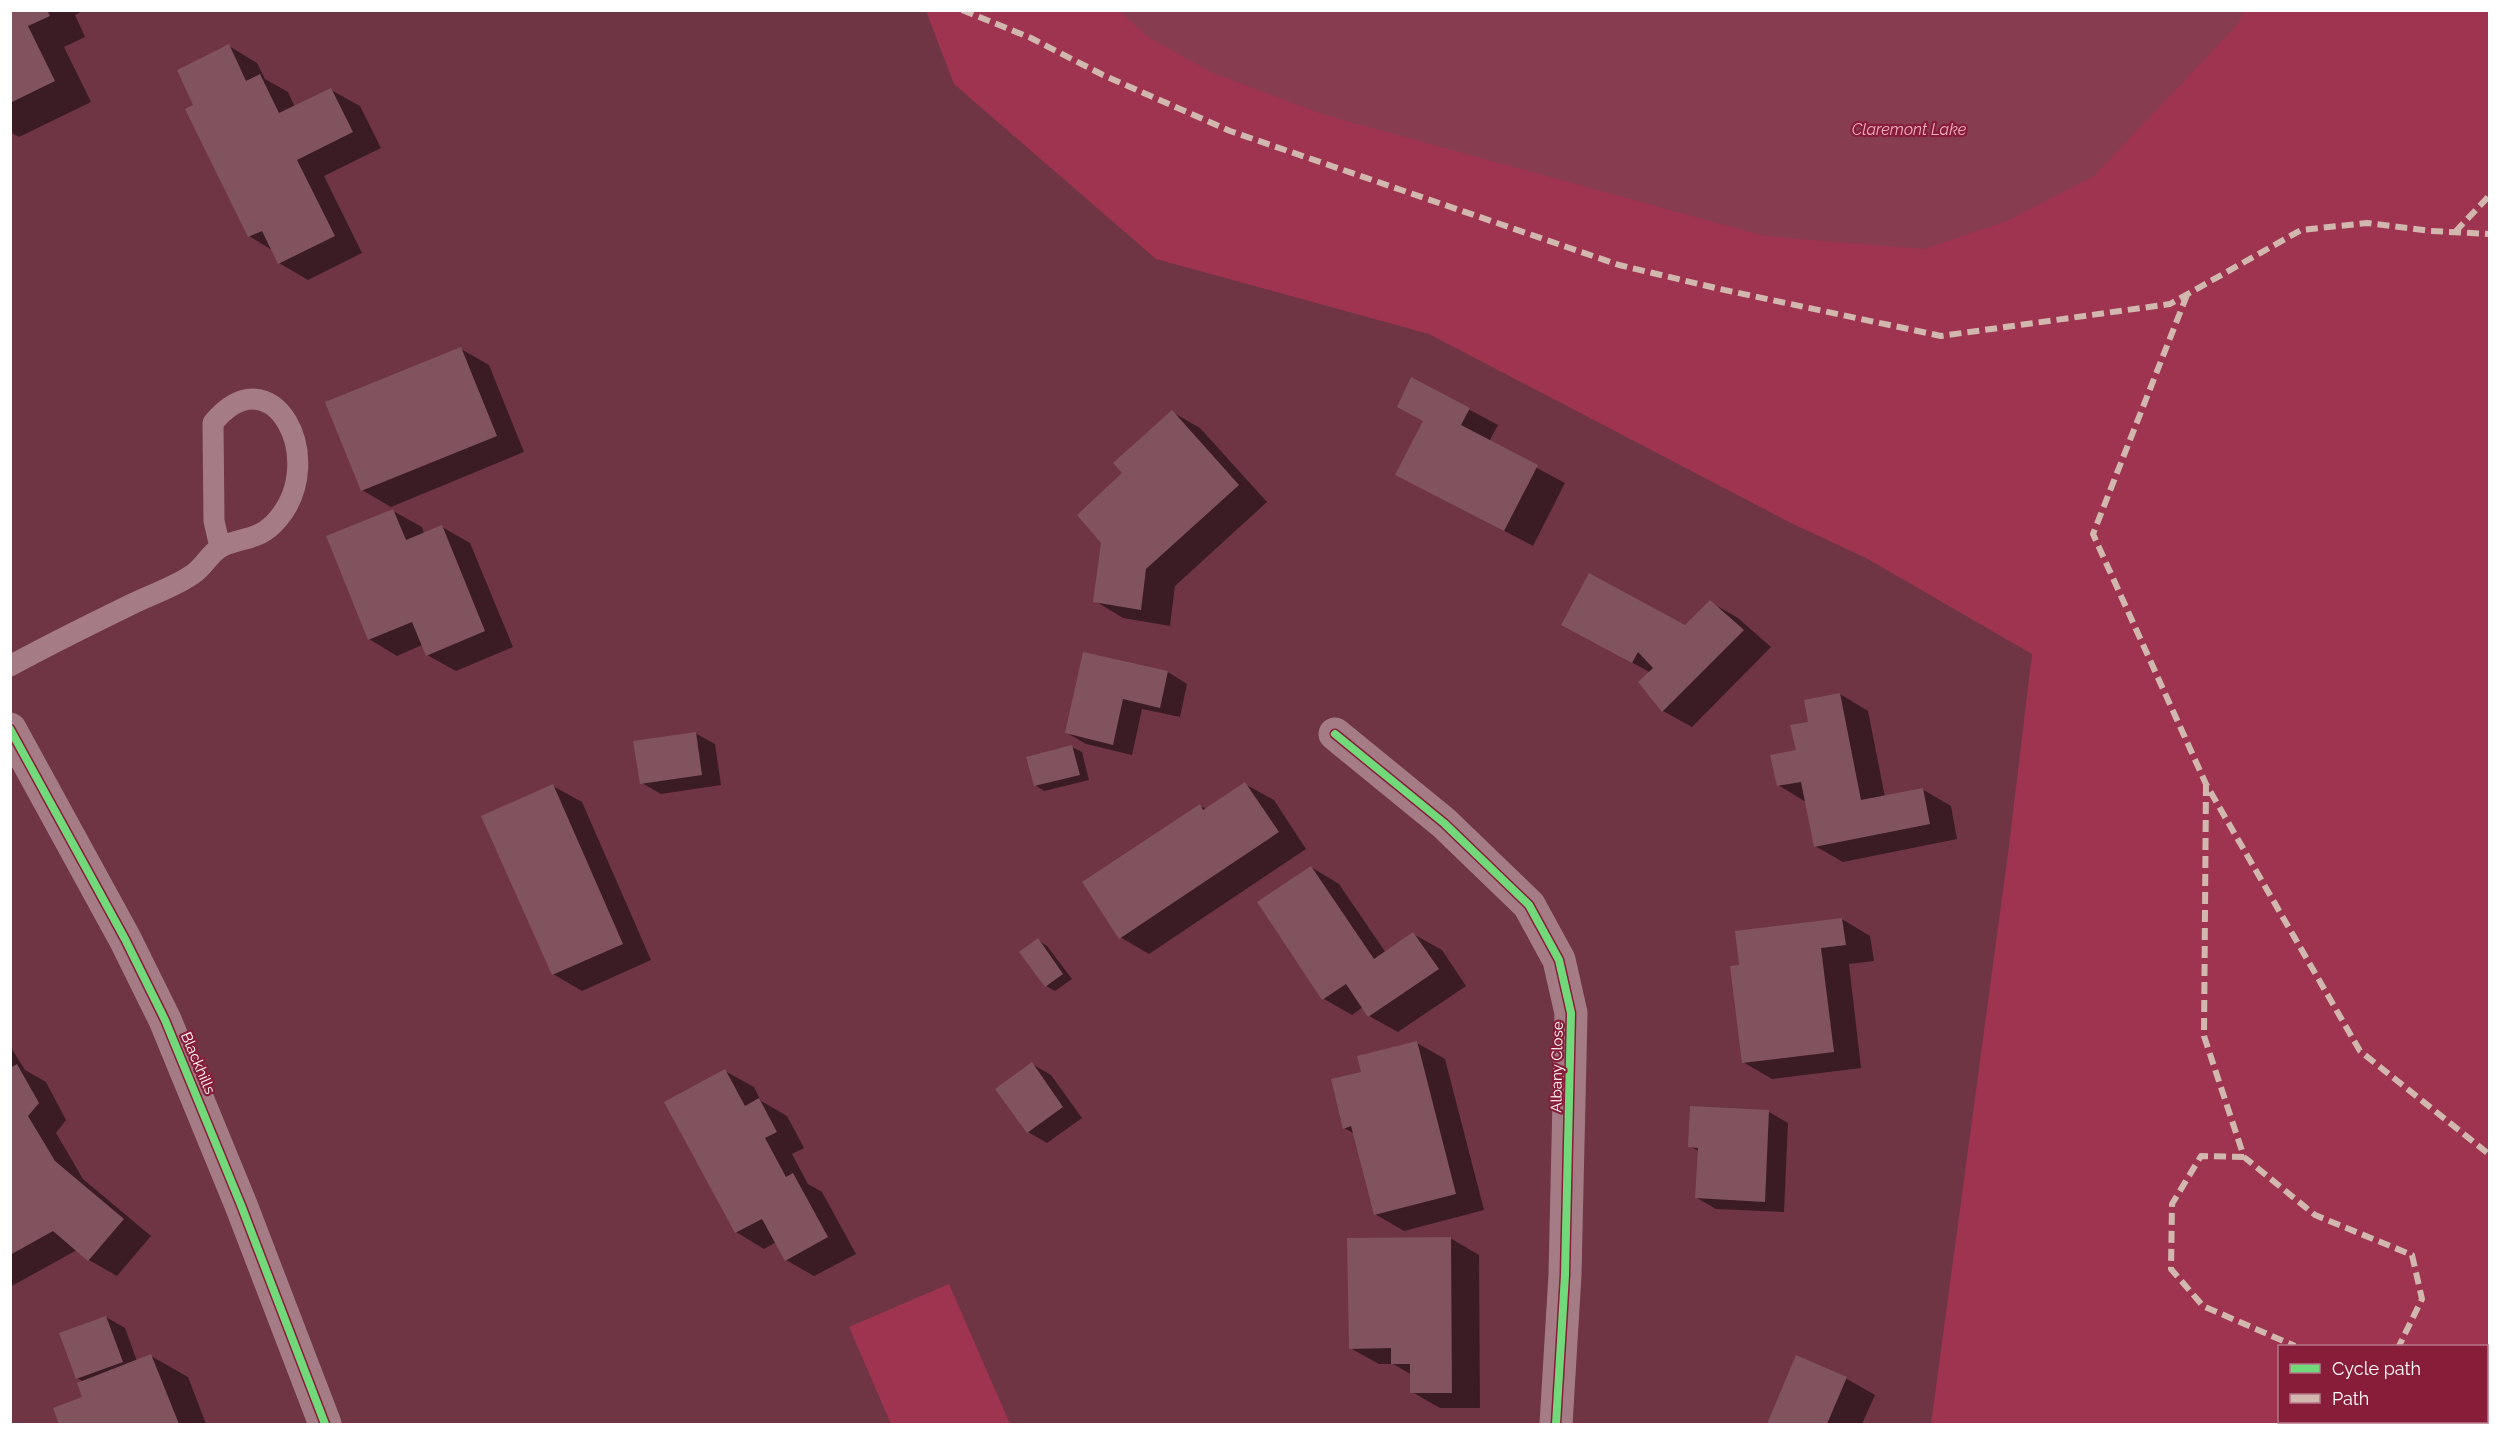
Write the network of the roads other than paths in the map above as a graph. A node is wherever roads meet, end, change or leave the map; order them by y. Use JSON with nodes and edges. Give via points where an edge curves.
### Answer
{"nodes":[{"id":1,"x":220,"y":547,"type":"junction"},
{"id":2,"x":10,"y":666,"type":"edge"},
{"id":3,"x":10,"y":729,"type":"edge"},
{"id":4,"x":1335,"y":734,"type":"dead end"},
{"id":5,"x":325,"y":1425,"type":"edge"},
{"id":6,"x":1556,"y":1425,"type":"edge"}],
"edges":[{"from":1,"to":1,"type":"lane","via":[[214,520],[213,423],[224,409],[239,401],[258,400],[277,408],[287,420],[299,455],[298,474],[291,500],[277,520],[252,539]]},
{"from":1,"to":2,"type":"lane","via":[[194,574]]},
{"from":3,"to":5,"type":"street","name":"Blackhills","via":[[165,1020]]},
{"from":4,"to":6,"type":"street","name":"Albany Close","via":[[1443,823],[1528,905],[1559,960],[1571,1013],[1565,1275]]}]}
